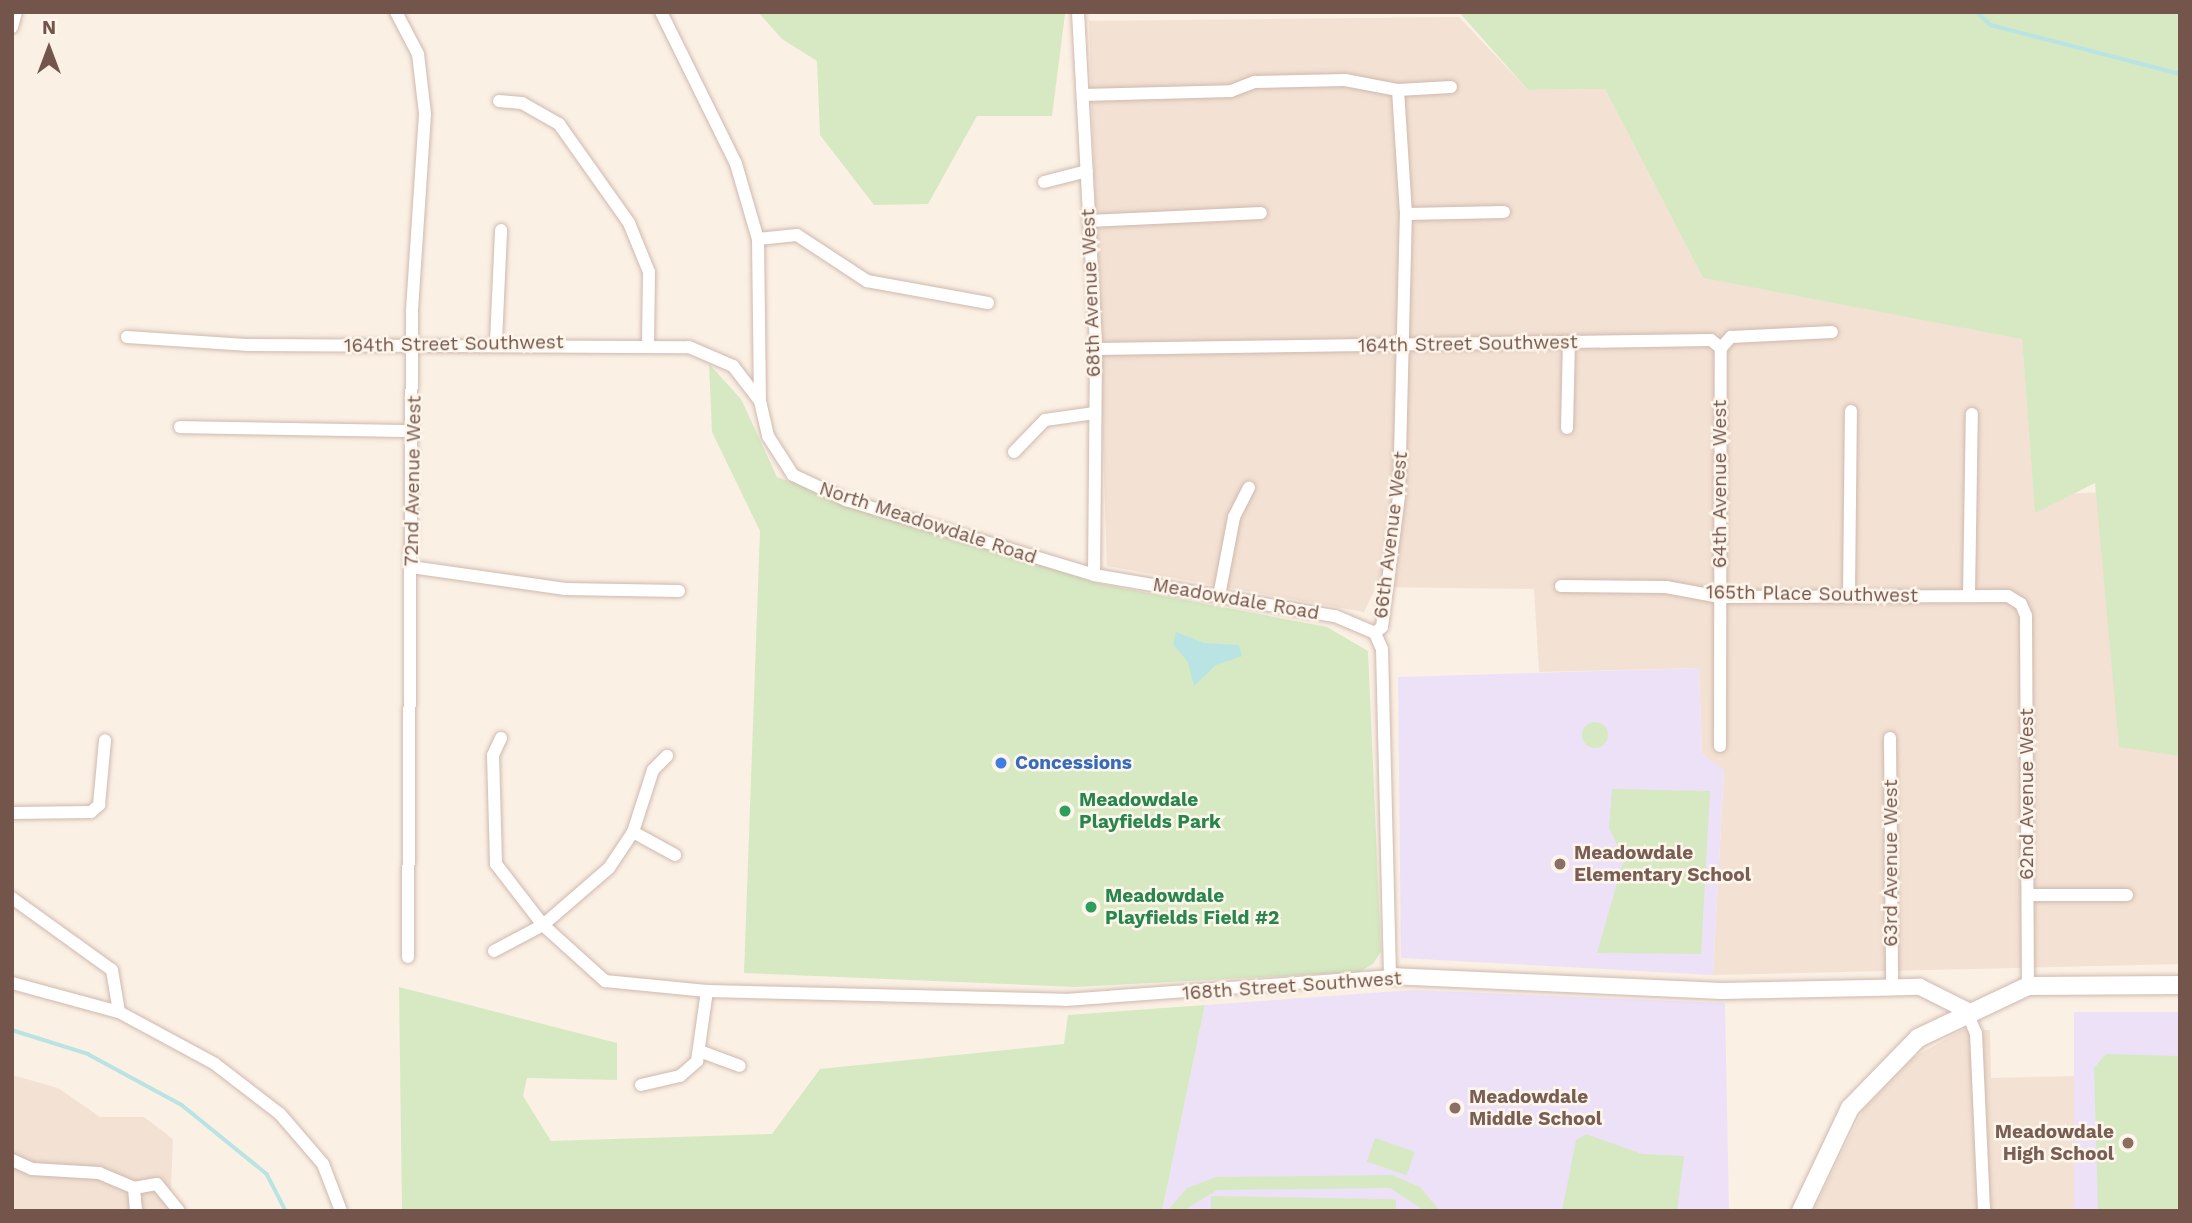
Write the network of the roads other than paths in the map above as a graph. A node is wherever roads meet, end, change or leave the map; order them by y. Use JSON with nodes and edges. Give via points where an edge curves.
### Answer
{"nodes":[{"id":1,"x":16,"y":12,"type":"edge"},
{"id":2,"x":396,"y":12,"type":"edge"},
{"id":3,"x":661,"y":12,"type":"edge"},
{"id":4,"x":1078,"y":12,"type":"edge"},
{"id":5,"x":12,"y":26,"type":"edge"},
{"id":6,"x":1451,"y":87,"type":"dead end"},
{"id":7,"x":1398,"y":90,"type":"junction"},
{"id":8,"x":1083,"y":94,"type":"junction"},
{"id":9,"x":499,"y":101,"type":"dead end"},
{"id":10,"x":1087,"y":171,"type":"junction"},
{"id":11,"x":1044,"y":182,"type":"dead end"},
{"id":12,"x":1504,"y":212,"type":"dead end"},
{"id":13,"x":1261,"y":213,"type":"dead end"},
{"id":14,"x":1406,"y":214,"type":"junction"},
{"id":15,"x":1089,"y":221,"type":"junction"},
{"id":16,"x":501,"y":230,"type":"dead end"},
{"id":17,"x":758,"y":239,"type":"junction"},
{"id":18,"x":988,"y":303,"type":"dead end"},
{"id":19,"x":1832,"y":332,"type":"dead end"},
{"id":20,"x":127,"y":337,"type":"dead end"},
{"id":21,"x":496,"y":342,"type":"junction"},
{"id":22,"x":1569,"y":343,"type":"junction"},
{"id":23,"x":648,"y":344,"type":"junction"},
{"id":24,"x":416,"y":345,"type":"junction"},
{"id":25,"x":1406,"y":345,"type":"junction"},
{"id":26,"x":1721,"y":348,"type":"junction"},
{"id":27,"x":1096,"y":349,"type":"junction"},
{"id":28,"x":760,"y":401,"type":"junction"},
{"id":29,"x":1851,"y":411,"type":"dead end"},
{"id":30,"x":1095,"y":413,"type":"junction"},
{"id":31,"x":1972,"y":414,"type":"dead end"},
{"id":32,"x":180,"y":427,"type":"dead end"},
{"id":33,"x":1567,"y":428,"type":"dead end"},
{"id":34,"x":413,"y":431,"type":"junction"},
{"id":35,"x":1014,"y":452,"type":"dead end"},
{"id":36,"x":1249,"y":488,"type":"dead end"},
{"id":37,"x":411,"y":567,"type":"junction"},
{"id":38,"x":1094,"y":575,"type":"junction"},
{"id":39,"x":1561,"y":586,"type":"dead end"},
{"id":40,"x":679,"y":591,"type":"dead end"},
{"id":41,"x":1849,"y":595,"type":"junction"},
{"id":42,"x":1969,"y":595,"type":"junction"},
{"id":43,"x":1219,"y":596,"type":"junction"},
{"id":44,"x":1720,"y":597,"type":"junction"},
{"id":45,"x":2021,"y":604,"type":"joint"},
{"id":46,"x":1375,"y":633,"type":"junction"},
{"id":47,"x":501,"y":738,"type":"dead end"},
{"id":48,"x":1890,"y":738,"type":"dead end"},
{"id":49,"x":105,"y":740,"type":"dead end"},
{"id":50,"x":1720,"y":746,"type":"dead end"},
{"id":51,"x":667,"y":756,"type":"dead end"},
{"id":52,"x":12,"y":813,"type":"edge"},
{"id":53,"x":633,"y":832,"type":"junction"},
{"id":54,"x":675,"y":855,"type":"dead end"},
{"id":55,"x":2028,"y":895,"type":"junction"},
{"id":56,"x":2127,"y":895,"type":"dead end"},
{"id":57,"x":12,"y":898,"type":"edge"},
{"id":58,"x":543,"y":925,"type":"junction"},
{"id":59,"x":494,"y":951,"type":"dead end"},
{"id":60,"x":408,"y":957,"type":"dead end"},
{"id":61,"x":1390,"y":976,"type":"junction"},
{"id":62,"x":12,"y":983,"type":"edge"},
{"id":63,"x":2180,"y":985,"type":"edge"},
{"id":64,"x":2028,"y":986,"type":"junction"},
{"id":65,"x":1892,"y":988,"type":"junction"},
{"id":66,"x":707,"y":991,"type":"junction"},
{"id":67,"x":1966,"y":1010,"type":"junction"},
{"id":68,"x":119,"y":1012,"type":"junction"},
{"id":69,"x":702,"y":1052,"type":"junction"},
{"id":70,"x":740,"y":1066,"type":"dead end"},
{"id":71,"x":641,"y":1085,"type":"dead end"},
{"id":72,"x":12,"y":1160,"type":"edge"},
{"id":73,"x":134,"y":1188,"type":"junction"},
{"id":74,"x":136,"y":1211,"type":"edge"},
{"id":75,"x":179,"y":1211,"type":"edge"},
{"id":76,"x":341,"y":1211,"type":"edge"},
{"id":77,"x":1801,"y":1211,"type":"edge"},
{"id":78,"x":1984,"y":1211,"type":"edge"}],
"edges":[{"from":1,"to":5,"type":"street"},
{"from":2,"to":24,"type":"street","name":"72nd Avenue West","via":[[418,54],[425,114],[412,312]]},
{"from":3,"to":17,"type":"street","name":"North Meadowdale Road","via":[[736,164]]},
{"from":4,"to":8,"type":"street","name":"68th Avenue West"},
{"from":6,"to":7,"type":"street"},
{"from":7,"to":8,"type":"street","via":[[1345,80]]},
{"from":7,"to":14,"type":"street","name":"66th Avenue West"},
{"from":8,"to":10,"type":"street","name":"68th Avenue West"},
{"from":9,"to":23,"type":"street","via":[[522,103],[559,124],[629,223],[649,272]]},
{"from":10,"to":11,"type":"street"},
{"from":10,"to":15,"type":"street","name":"68th Avenue West"},
{"from":12,"to":14,"type":"street"},
{"from":13,"to":15,"type":"street"},
{"from":14,"to":25,"type":"street","name":"66th Avenue West"},
{"from":15,"to":27,"type":"street","name":"68th Avenue West"},
{"from":16,"to":21,"type":"street"},
{"from":17,"to":18,"type":"street","via":[[797,235],[867,281]]},
{"from":17,"to":28,"type":"street","name":"North Meadowdale Road"},
{"from":19,"to":26,"type":"street","via":[[1731,337]]},
{"from":20,"to":24,"type":"street","name":"164th Street Southwest"},
{"from":21,"to":23,"type":"street","name":"164th Street Southwest"},
{"from":21,"to":24,"type":"street","name":"164th Street Southwest"},
{"from":22,"to":25,"type":"street","name":"164th Street Southwest"},
{"from":22,"to":26,"type":"street","name":"164th Street Southwest","via":[[1711,340]]},
{"from":22,"to":33,"type":"street"},
{"from":23,"to":28,"type":"street","name":"164th Street Southwest","via":[[713,354],[733,366]]},
{"from":24,"to":34,"type":"street","name":"72nd Avenue West"},
{"from":25,"to":27,"type":"street","name":"164th Street Southwest"},
{"from":25,"to":46,"type":"street","name":"66th Avenue West","via":[[1399,496],[1382,626]]},
{"from":26,"to":44,"type":"street","name":"64th Avenue West"},
{"from":27,"to":30,"type":"street","name":"68th Avenue West"},
{"from":28,"to":38,"type":"street","name":"North Meadowdale Road","via":[[777,456],[810,484]]},
{"from":29,"to":41,"type":"street"},
{"from":30,"to":35,"type":"street","via":[[1045,420]]},
{"from":30,"to":38,"type":"street","name":"68th Avenue West"},
{"from":31,"to":42,"type":"street"},
{"from":32,"to":34,"type":"street"},
{"from":34,"to":37,"type":"street","name":"72nd Avenue West"},
{"from":36,"to":43,"type":"street","via":[[1234,517]]},
{"from":37,"to":40,"type":"street","via":[[565,589]]},
{"from":37,"to":60,"type":"street","name":"72nd Avenue West"},
{"from":38,"to":43,"type":"street","name":"Meadowdale Road"},
{"from":39,"to":44,"type":"street","name":"165th Place Southwest","via":[[1666,587]]},
{"from":41,"to":42,"type":"street","name":"165th Place Southwest"},
{"from":41,"to":44,"type":"street","name":"165th Place Southwest"},
{"from":42,"to":45,"type":"street","name":"165th Place Southwest","via":[[2007,596]]},
{"from":43,"to":46,"type":"street","name":"Meadowdale Road","via":[[1335,616]]},
{"from":44,"to":50,"type":"street","name":"64th Avenue West"},
{"from":45,"to":55,"type":"street","name":"62nd Avenue West","via":[[2026,616]]},
{"from":46,"to":61,"type":"street","name":"66th Avenue West","via":[[1382,649]]},
{"from":47,"to":58,"type":"street","name":"168th Street Southwest","via":[[493,755],[491,844],[505,882]]},
{"from":48,"to":65,"type":"street","name":"63rd Avenue West"},
{"from":49,"to":52,"type":"street","via":[[99,804],[91,812]]},
{"from":51,"to":53,"type":"street","via":[[653,771]]},
{"from":53,"to":54,"type":"street"},
{"from":53,"to":58,"type":"street","via":[[609,869]]},
{"from":55,"to":56,"type":"street"},
{"from":55,"to":64,"type":"street","name":"62nd Avenue West"},
{"from":57,"to":68,"type":"street","via":[[112,970]]},
{"from":58,"to":59,"type":"street"},
{"from":58,"to":66,"type":"street","name":"168th Street Southwest","via":[[605,981]]},
{"from":61,"to":65,"type":"street","name":"168th Street Southwest","via":[[1722,990]]},
{"from":61,"to":66,"type":"street","name":"168th Street Southwest","via":[[1065,1000]]},
{"from":62,"to":68,"type":"street"},
{"from":63,"to":64,"type":"main road"},
{"from":64,"to":67,"type":"main road"},
{"from":65,"to":67,"type":"street","name":"168th Street Southwest","via":[[1920,987]]},
{"from":66,"to":69,"type":"street"},
{"from":67,"to":77,"type":"main road","via":[[1918,1038],[1874,1077],[1850,1108]]},
{"from":67,"to":78,"type":"street","via":[[1976,1033]]},
{"from":68,"to":76,"type":"street","via":[[215,1064],[280,1114],[323,1164]]},
{"from":69,"to":70,"type":"street"},
{"from":69,"to":71,"type":"street","via":[[680,1076]]},
{"from":72,"to":73,"type":"street","via":[[32,1169],[99,1173]]},
{"from":73,"to":74,"type":"street"},
{"from":73,"to":75,"type":"street","via":[[157,1184]]}]}
